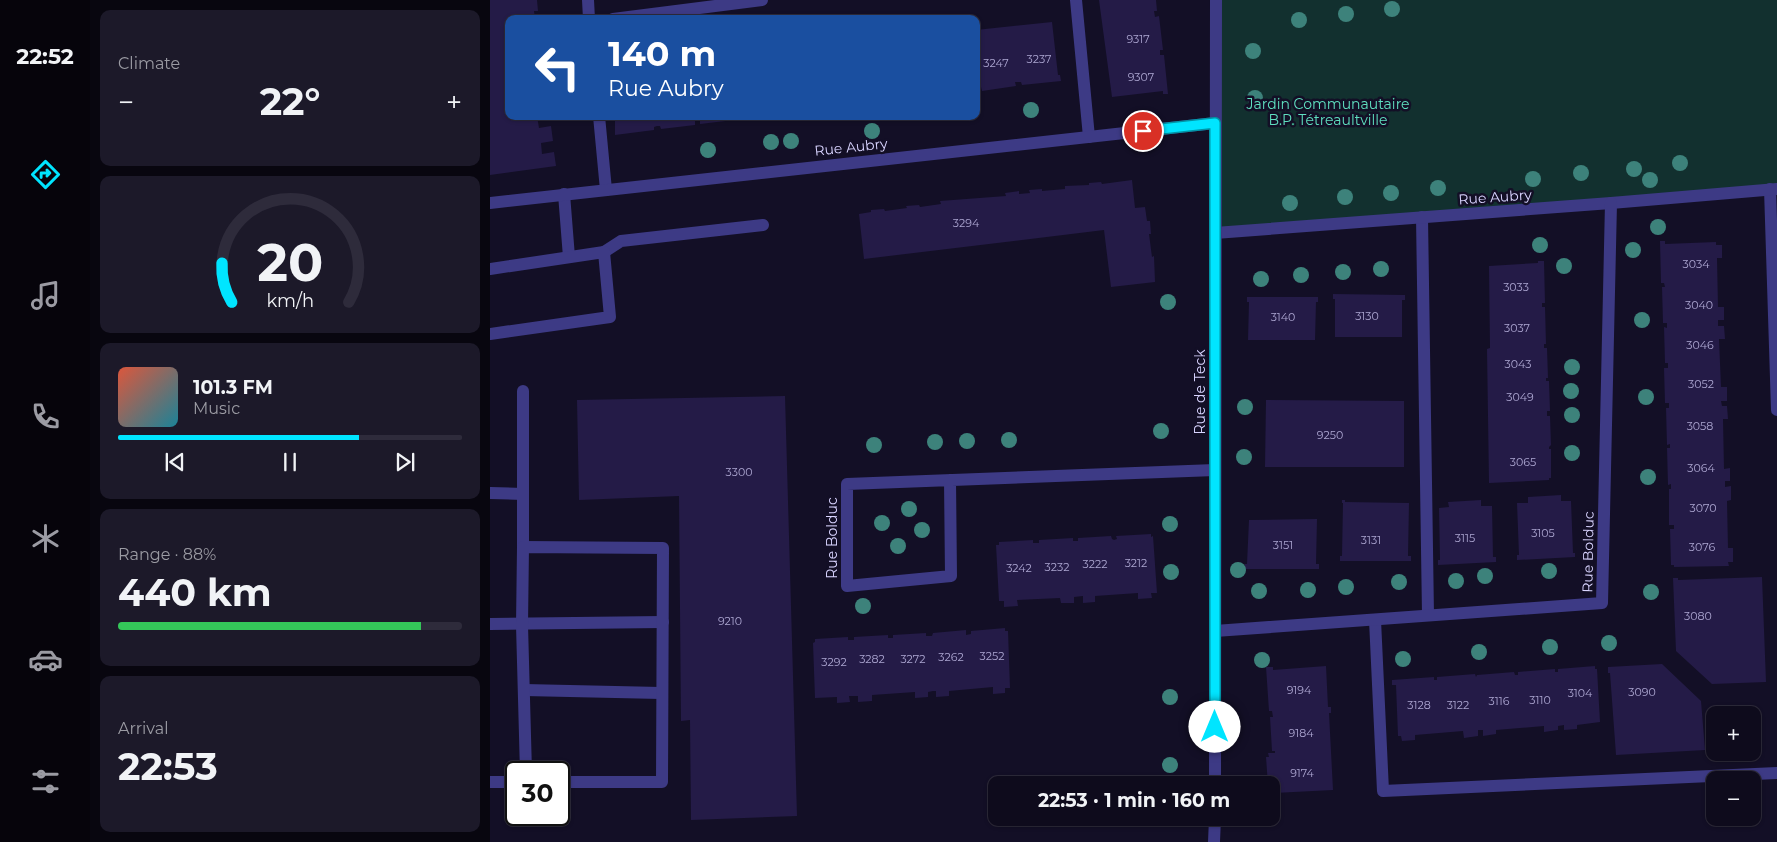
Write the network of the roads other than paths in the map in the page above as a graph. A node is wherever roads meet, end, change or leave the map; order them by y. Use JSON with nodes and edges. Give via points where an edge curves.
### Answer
{"nodes":[{"id":1,"x":588,"y":0,"type":"edge"},
{"id":2,"x":762,"y":0,"type":"edge"},
{"id":3,"x":1076,"y":0,"type":"edge"},
{"id":4,"x":1216,"y":0,"type":"edge"},
{"id":5,"x":589,"y":15,"type":"edge"},
{"id":6,"x":644,"y":15,"type":"edge"},
{"id":7,"x":599,"y":120,"type":"edge"},
{"id":8,"x":1215,"y":123,"type":"junction"},
{"id":9,"x":1089,"y":136,"type":"junction"},
{"id":10,"x":1773,"y":189,"type":"edge"},
{"id":11,"x":606,"y":190,"type":"junction"},
{"id":12,"x":564,"y":194,"type":"junction"},
{"id":13,"x":490,"y":202,"type":"edge"},
{"id":14,"x":1611,"y":203,"type":"junction"},
{"id":15,"x":1422,"y":217,"type":"junction"},
{"id":16,"x":763,"y":225,"type":"dead end"},
{"id":17,"x":1215,"y":233,"type":"junction"},
{"id":18,"x":604,"y":252,"type":"junction"},
{"id":19,"x":569,"y":257,"type":"junction"},
{"id":20,"x":490,"y":268,"type":"edge"},
{"id":21,"x":490,"y":334,"type":"edge"},
{"id":22,"x":523,"y":391,"type":"dead end"},
{"id":23,"x":1777,"y":410,"type":"edge"},
{"id":24,"x":1215,"y":470,"type":"junction"},
{"id":25,"x":950,"y":480,"type":"junction"},
{"id":26,"x":490,"y":493,"type":"edge"},
{"id":27,"x":523,"y":494,"type":"junction"},
{"id":28,"x":523,"y":547,"type":"junction"},
{"id":29,"x":1428,"y":615,"type":"junction"},
{"id":30,"x":1375,"y":620,"type":"junction"},
{"id":31,"x":663,"y":622,"type":"junction"},
{"id":32,"x":490,"y":624,"type":"edge"},
{"id":33,"x":522,"y":625,"type":"junction"},
{"id":34,"x":1215,"y":631,"type":"junction"},
{"id":35,"x":524,"y":690,"type":"junction"},
{"id":36,"x":662,"y":693,"type":"junction"},
{"id":37,"x":526,"y":761,"type":"edge"},
{"id":38,"x":1777,"y":773,"type":"edge"},
{"id":39,"x":1214,"y":776,"type":"edge"},
{"id":40,"x":490,"y":782,"type":"edge"},
{"id":41,"x":505,"y":782,"type":"edge"},
{"id":42,"x":570,"y":782,"type":"edge"},
{"id":43,"x":1214,"y":826,"type":"edge"},
{"id":44,"x":1214,"y":842,"type":"edge"}],
"edges":[{"from":1,"to":5,"type":"street"},
{"from":2,"to":6,"type":"street"},
{"from":3,"to":9,"type":"street"},
{"from":4,"to":8,"type":"street","name":"Rue de Teck"},
{"from":7,"to":11,"type":"street"},
{"from":8,"to":9,"type":"street","name":"Rue Aubry"},
{"from":8,"to":17,"type":"street","name":"Rue de Teck"},
{"from":9,"to":11,"type":"street","name":"Rue Aubry"},
{"from":10,"to":14,"type":"street","name":"Rue Aubry"},
{"from":10,"to":23,"type":"street"},
{"from":11,"to":12,"type":"street","name":"Rue Aubry"},
{"from":12,"to":13,"type":"street","name":"Rue Aubry"},
{"from":12,"to":19,"type":"street"},
{"from":14,"to":15,"type":"street","name":"Rue Aubry"},
{"from":14,"to":29,"type":"street","name":"Rue Bolduc","via":[[1602,603]]},
{"from":15,"to":17,"type":"street","name":"Rue Aubry"},
{"from":15,"to":29,"type":"street"},
{"from":16,"to":18,"type":"street","via":[[621,242]]},
{"from":17,"to":24,"type":"street","name":"Rue de Teck"},
{"from":18,"to":19,"type":"street"},
{"from":18,"to":21,"type":"street","via":[[610,317]]},
{"from":19,"to":20,"type":"street"},
{"from":22,"to":27,"type":"street"},
{"from":24,"to":25,"type":"street","name":"Rue Bolduc"},
{"from":24,"to":34,"type":"street","name":"Rue de Teck"},
{"from":25,"to":25,"type":"street","name":"Rue Bolduc","via":[[951,576],[847,586],[847,484]]},
{"from":26,"to":27,"type":"street"},
{"from":27,"to":28,"type":"street"},
{"from":28,"to":31,"type":"street","via":[[662,548]]},
{"from":28,"to":33,"type":"street"},
{"from":29,"to":30,"type":"street","name":"Rue Bolduc"},
{"from":30,"to":34,"type":"street","name":"Rue Bolduc"},
{"from":30,"to":38,"type":"street","via":[[1383,791]]},
{"from":31,"to":33,"type":"street"},
{"from":31,"to":36,"type":"street"},
{"from":32,"to":33,"type":"street"},
{"from":33,"to":35,"type":"street"},
{"from":34,"to":39,"type":"street","name":"Rue de Teck"},
{"from":35,"to":36,"type":"street"},
{"from":35,"to":37,"type":"street"},
{"from":36,"to":42,"type":"street","via":[[662,782]]},
{"from":40,"to":41,"type":"street"},
{"from":43,"to":44,"type":"street"}]}
